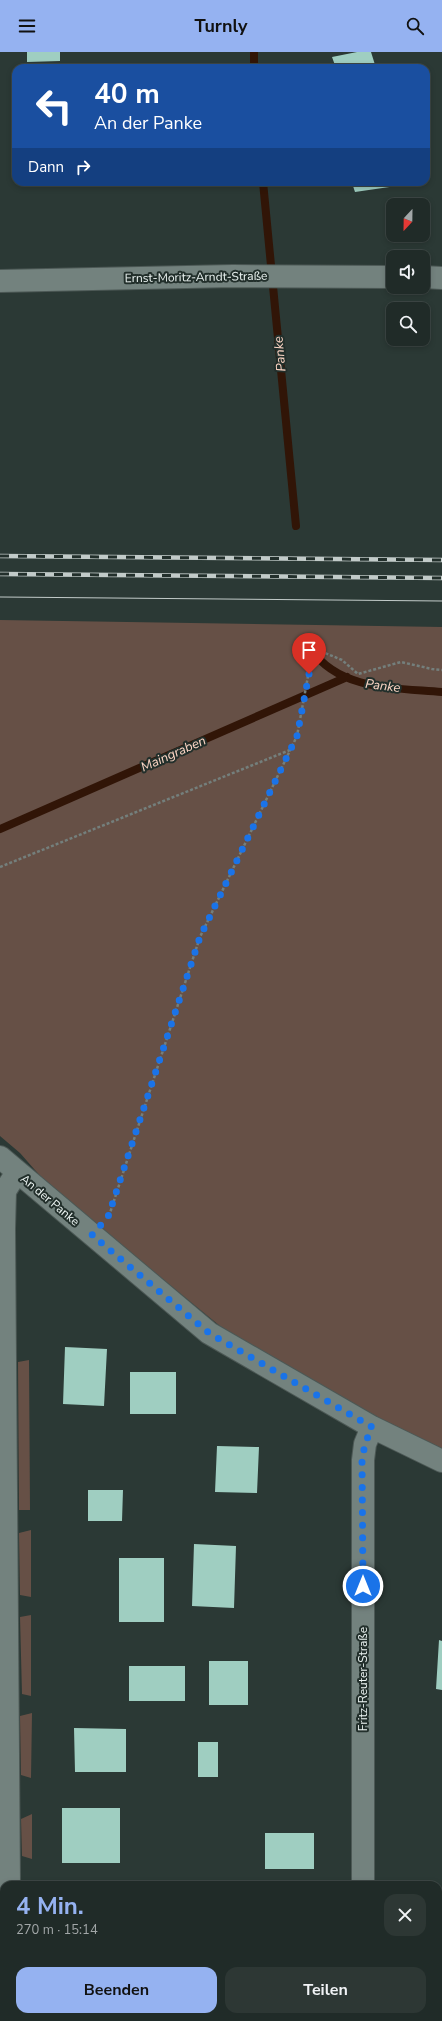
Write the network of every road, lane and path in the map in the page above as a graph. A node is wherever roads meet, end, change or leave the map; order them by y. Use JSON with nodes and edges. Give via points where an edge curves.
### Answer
{"nodes":[{"id":1,"x":386,"y":277,"type":"edge"},
{"id":2,"x":430,"y":277,"type":"edge"},
{"id":3,"x":442,"y":278,"type":"edge"},
{"id":4,"x":0,"y":281,"type":"edge"},
{"id":5,"x":442,"y":670,"type":"edge"},
{"id":6,"x":290,"y":750,"type":"junction"},
{"id":7,"x":0,"y":867,"type":"edge"},
{"id":8,"x":0,"y":1157,"type":"edge"},
{"id":9,"x":17,"y":1172,"type":"junction"},
{"id":10,"x":92,"y":1235,"type":"junction"},
{"id":11,"x":372,"y":1427,"type":"junction"},
{"id":12,"x":442,"y":1461,"type":"edge"},
{"id":13,"x":9,"y":1881,"type":"edge"},
{"id":14,"x":363,"y":1881,"type":"edge"}],
"edges":[{"from":1,"to":4,"type":"street","name":"Ernst-Moritz-Arndt-Straße","via":[[233,276]]},
{"from":2,"to":3,"type":"street"},
{"from":5,"to":6,"type":"path","via":[[401,662],[358,674],[342,660],[325,653],[311,660],[297,736]]},
{"from":6,"to":7,"type":"path"},
{"from":6,"to":10,"type":"path","via":[[200,937],[108,1217]]},
{"from":8,"to":9,"type":"street","name":"An der Panke"},
{"from":9,"to":10,"type":"street","name":"An der Panke"},
{"from":9,"to":13,"type":"street","via":[[5,1191],[4,1229]]},
{"from":10,"to":11,"type":"street","name":"An der Panke","via":[[209,1333]]},
{"from":11,"to":12,"type":"street","name":"An der Panke"},
{"from":11,"to":14,"type":"street","name":"Fritz-Reuter-Straße","via":[[362,1460]]}]}
